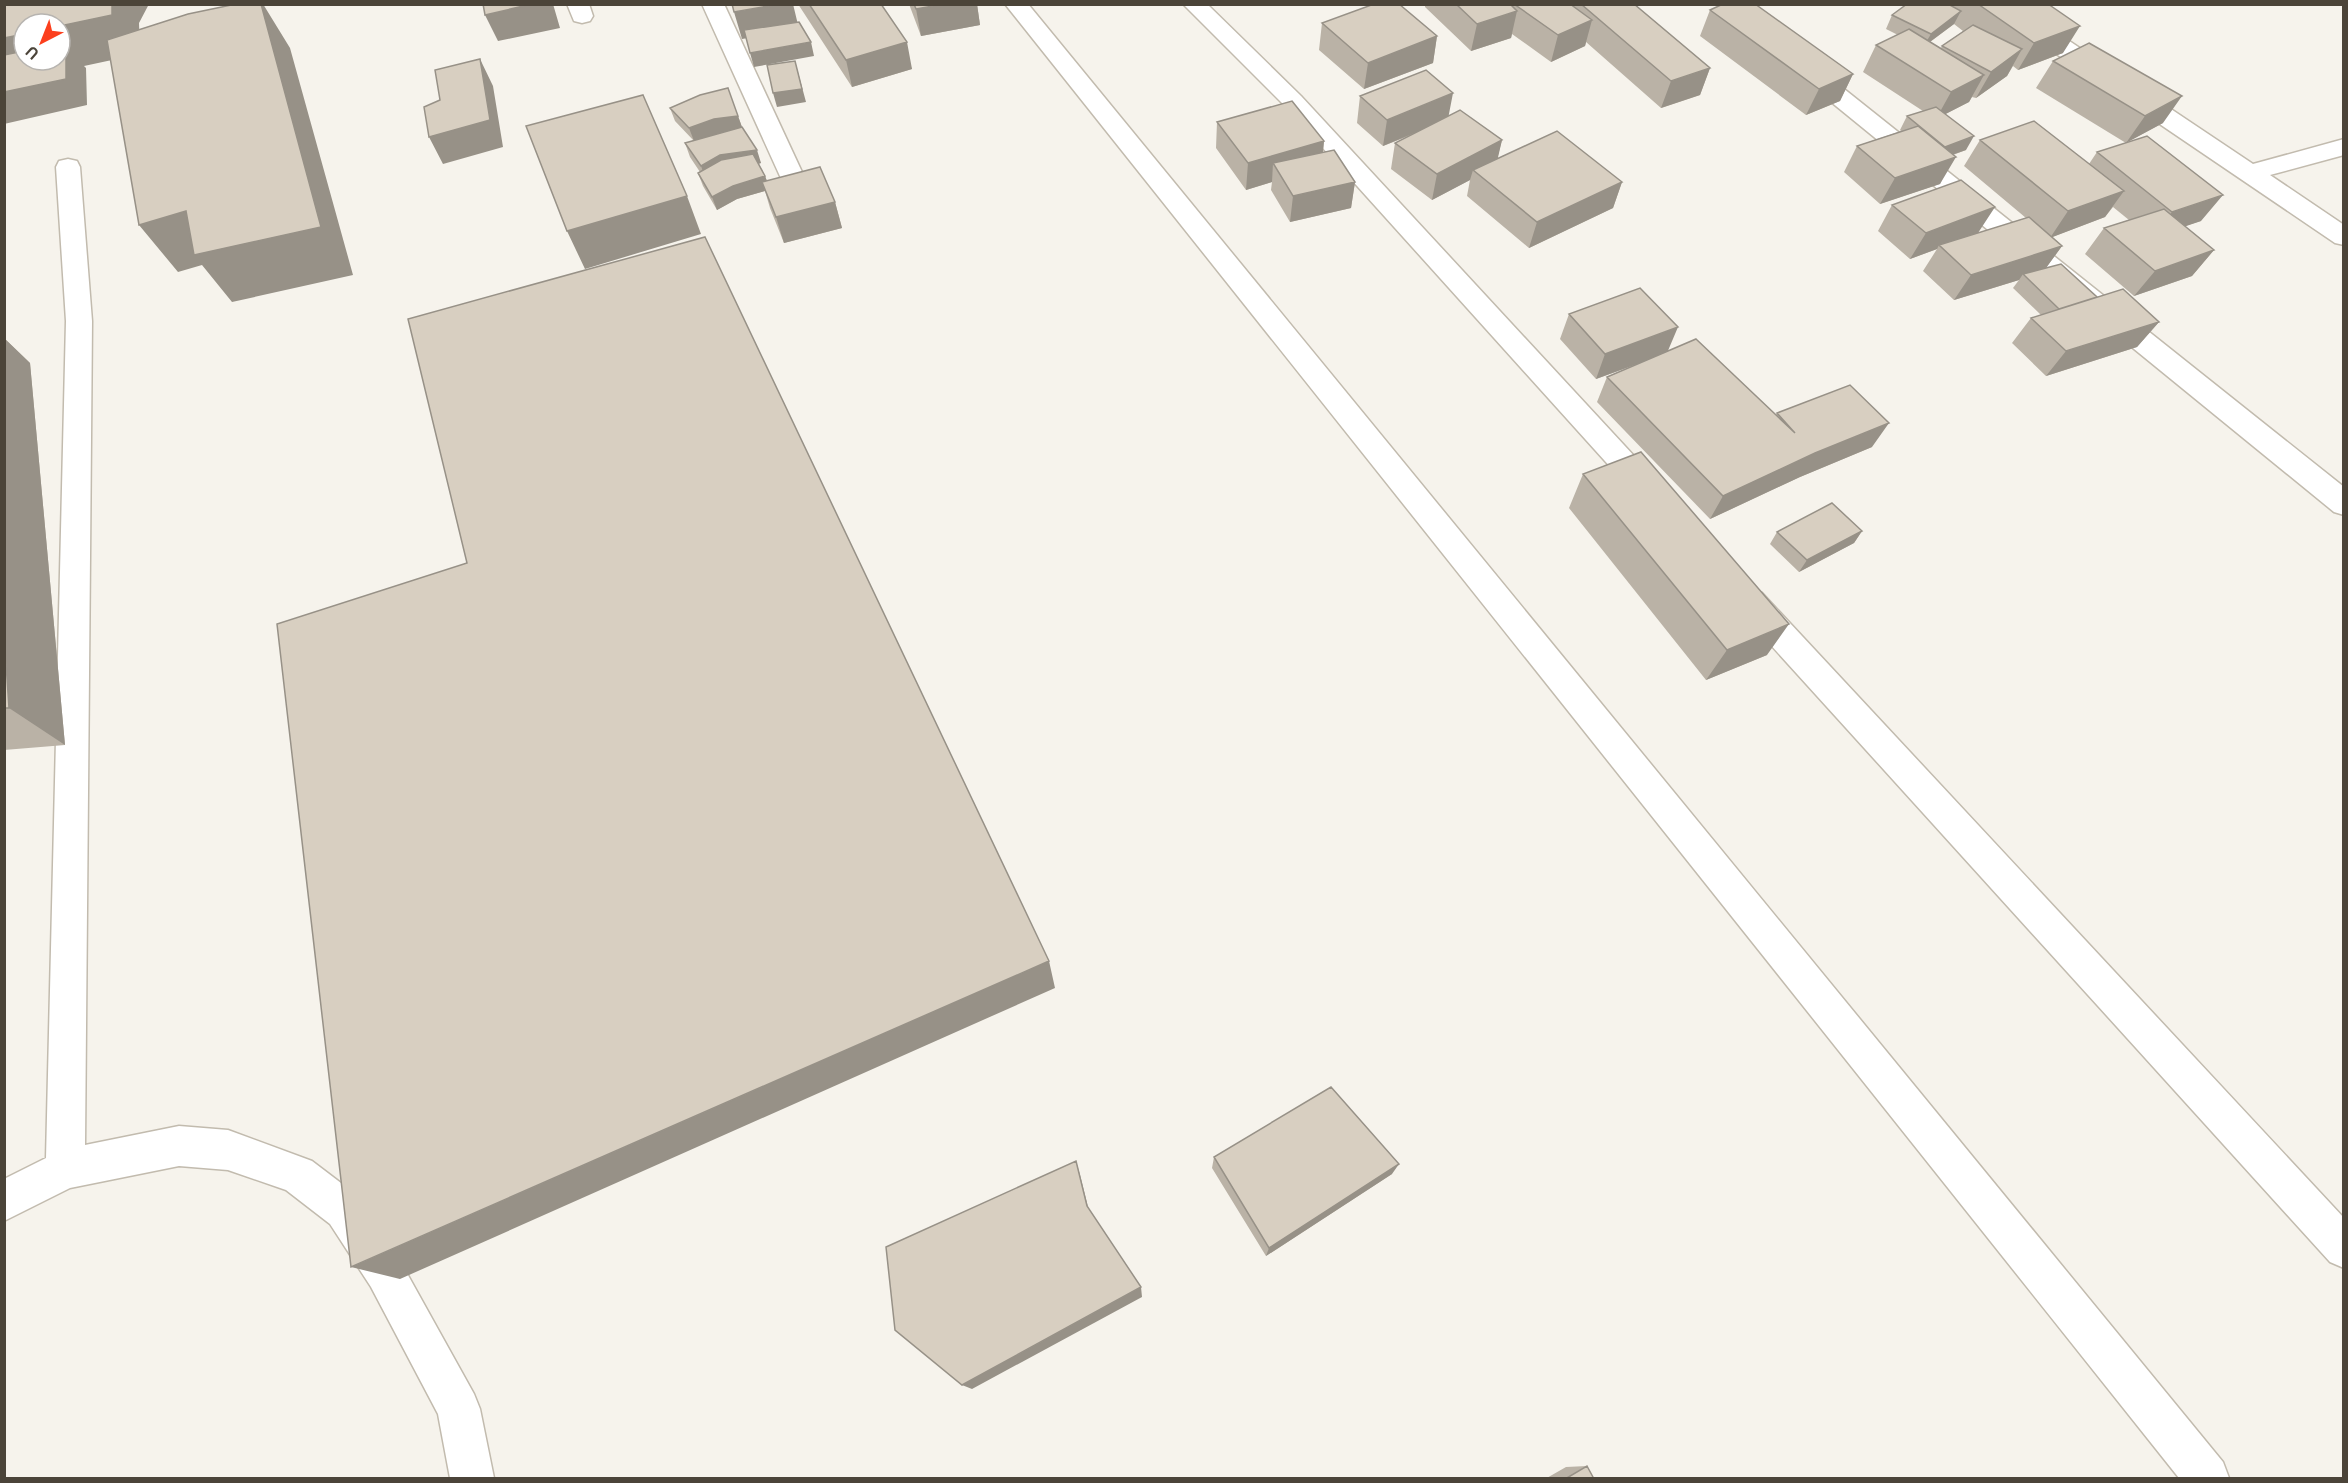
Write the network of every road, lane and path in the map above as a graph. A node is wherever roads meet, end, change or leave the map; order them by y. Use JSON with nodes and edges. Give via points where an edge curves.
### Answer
{"nodes":[{"id":1,"x":712,"y":4,"type":"edge"},
{"id":2,"x":1016,"y":4,"type":"edge"},
{"id":3,"x":1194,"y":4,"type":"edge"},
{"id":4,"x":1998,"y":4,"type":"edge"},
{"id":5,"x":1789,"y":57,"type":"edge"},
{"id":6,"x":2343,"y":147,"type":"edge"},
{"id":7,"x":68,"y":167,"type":"dead end"},
{"id":8,"x":2249,"y":172,"type":"junction"},
{"id":9,"x":796,"y":186,"type":"edge"},
{"id":10,"x":2343,"y":237,"type":"edge"},
{"id":11,"x":2343,"y":504,"type":"edge"},
{"id":12,"x":1672,"y":516,"type":"edge"},
{"id":13,"x":1729,"y":578,"type":"edge"},
{"id":14,"x":65,"y":1169,"type":"junction"},
{"id":15,"x":4,"y":1201,"type":"edge"},
{"id":16,"x":2343,"y":1248,"type":"edge"},
{"id":17,"x":472,"y":1479,"type":"edge"},
{"id":18,"x":2207,"y":1479,"type":"edge"}],
"edges":[{"from":1,"to":9,"type":"street"},
{"from":2,"to":18,"type":"street"},
{"from":3,"to":12,"type":"street","via":[[1293,102]]},
{"from":4,"to":8,"type":"street"},
{"from":5,"to":11,"type":"street"},
{"from":6,"to":8,"type":"street"},
{"from":7,"to":14,"type":"street","via":[[79,321]]},
{"from":8,"to":10,"type":"street"},
{"from":13,"to":16,"type":"street"},
{"from":14,"to":15,"type":"street"},
{"from":14,"to":17,"type":"street","via":[[179,1146],[228,1150],[298,1175],[344,1210],[385,1273],[459,1409]]}]}
